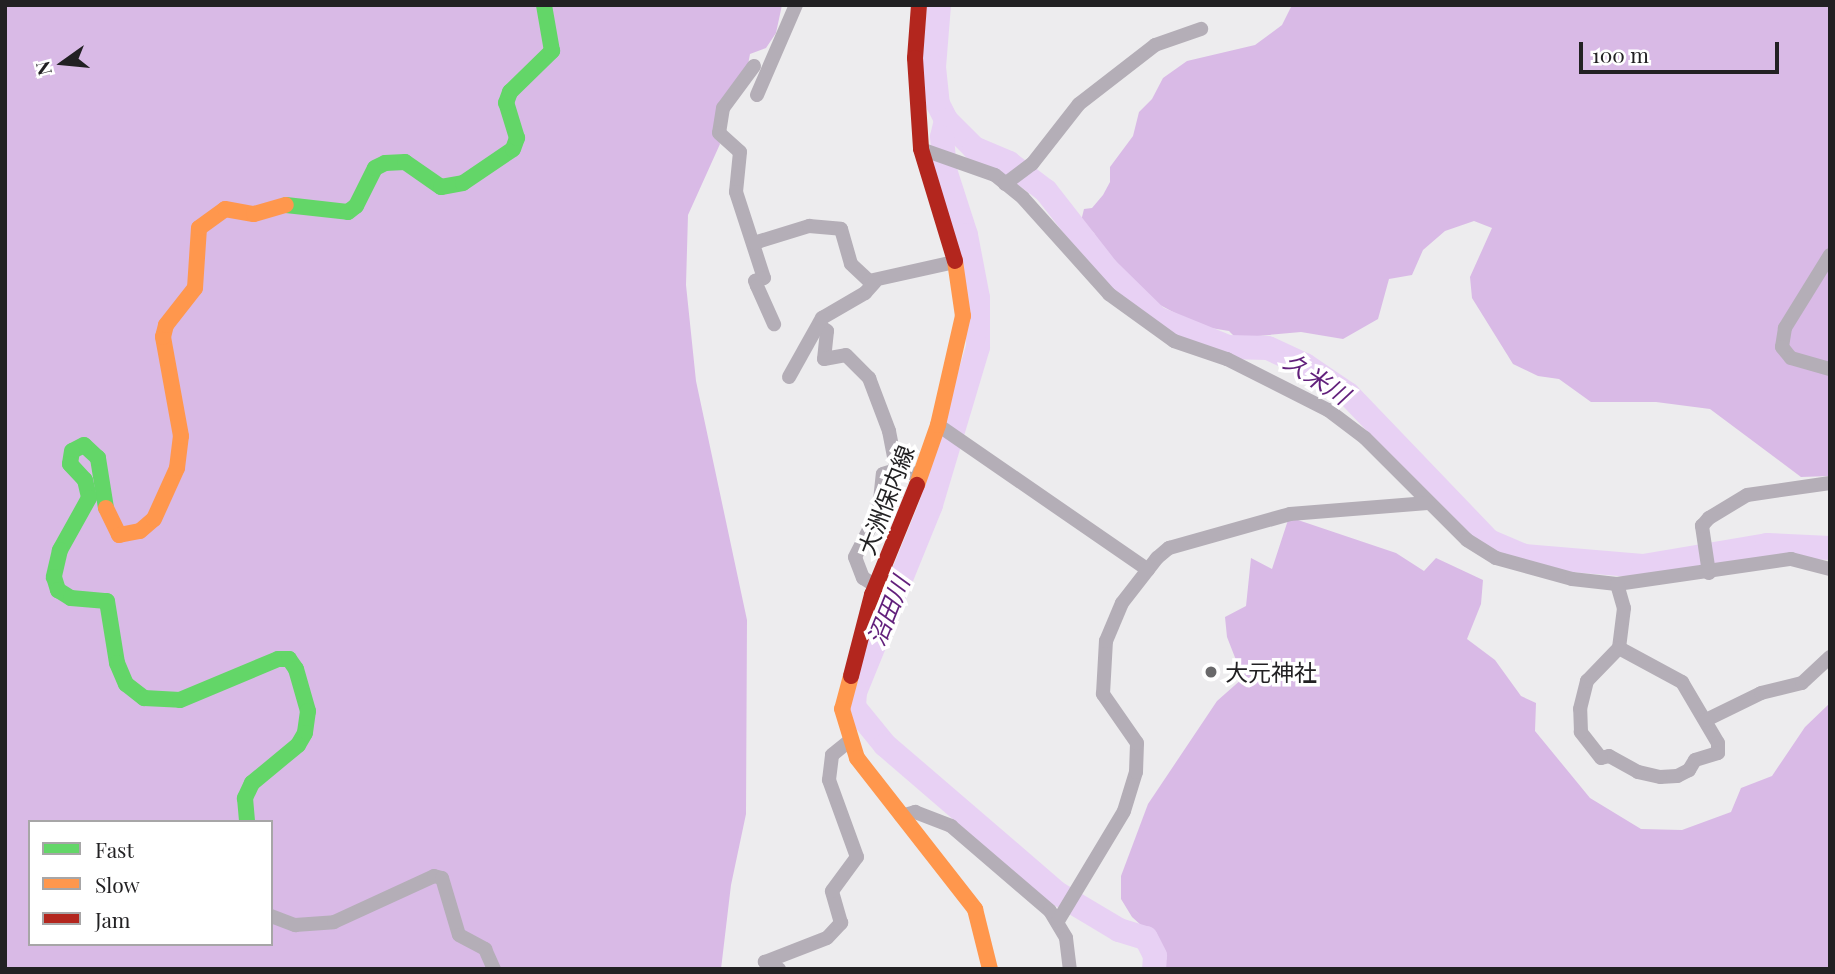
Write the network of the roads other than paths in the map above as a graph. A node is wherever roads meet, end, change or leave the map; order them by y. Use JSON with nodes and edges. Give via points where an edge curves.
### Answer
{"nodes":[{"id":1,"x":544,"y":5,"type":"edge"},
{"id":2,"x":796,"y":5,"type":"edge"},
{"id":3,"x":919,"y":5,"type":"edge"},
{"id":4,"x":1201,"y":29,"type":"dead end"},
{"id":5,"x":754,"y":65,"type":"dead end"},
{"id":6,"x":757,"y":95,"type":"dead end"},
{"id":7,"x":925,"y":150,"type":"junction"},
{"id":8,"x":1005,"y":184,"type":"junction"},
{"id":9,"x":754,"y":243,"type":"junction"},
{"id":10,"x":1830,"y":254,"type":"edge"},
{"id":11,"x":955,"y":262,"type":"junction"},
{"id":12,"x":875,"y":282,"type":"junction"},
{"id":13,"x":774,"y":324,"type":"dead end"},
{"id":14,"x":819,"y":325,"type":"junction"},
{"id":15,"x":1830,"y":369,"type":"edge"},
{"id":16,"x":789,"y":377,"type":"dead end"},
{"id":17,"x":941,"y":427,"type":"junction"},
{"id":18,"x":898,"y":469,"type":"junction"},
{"id":19,"x":920,"y":476,"type":"junction"},
{"id":20,"x":1830,"y":483,"type":"edge"},
{"id":21,"x":1428,"y":503,"type":"junction"},
{"id":22,"x":1830,"y":569,"type":"edge"},
{"id":23,"x":1148,"y":570,"type":"junction"},
{"id":24,"x":1708,"y":570,"type":"junction"},
{"id":25,"x":1618,"y":584,"type":"junction"},
{"id":26,"x":876,"y":586,"type":"junction"},
{"id":27,"x":1619,"y":648,"type":"junction"},
{"id":28,"x":1830,"y":657,"type":"edge"},
{"id":29,"x":1706,"y":720,"type":"junction"},
{"id":30,"x":849,"y":741,"type":"junction"},
{"id":31,"x":901,"y":816,"type":"junction"},
{"id":32,"x":247,"y":820,"type":"edge"},
{"id":33,"x":273,"y":917,"type":"edge"},
{"id":34,"x":1062,"y":918,"type":"junction"},
{"id":35,"x":494,"y":969,"type":"edge"},
{"id":36,"x":779,"y":969,"type":"edge"},
{"id":37,"x":989,"y":969,"type":"edge"},
{"id":38,"x":1070,"y":969,"type":"edge"}],
"edges":[{"from":1,"to":32,"type":"street","via":[[552,51],[510,92],[506,103],[517,138],[513,149],[480,167],[463,183],[441,187],[405,162],[385,163],[375,168],[356,206],[348,212],[292,204],[254,214],[225,209],[205,220],[199,228],[195,288],[166,325],[163,337],[181,436],[175,475],[154,519],[140,531],[119,535],[108,519],[98,458],[84,445],[72,451],[69,464],[85,480],[89,498],[60,550],[54,577],[58,590],[71,598],[107,601],[117,663],[126,684],[144,698],[180,700],[278,659],[289,659],[296,669],[308,711],[305,733],[298,746],[252,783],[245,798]]},
{"from":2,"to":6,"type":"street"},
{"from":3,"to":7,"type":"street","name":"大洲保内線","via":[[915,58]]},
{"from":4,"to":8,"type":"street","via":[[1155,45],[1079,104],[1032,164]]},
{"from":5,"to":9,"type":"street","via":[[729,96],[719,133],[740,152],[736,192]]},
{"from":7,"to":8,"type":"street"},
{"from":7,"to":11,"type":"street","name":"大洲保内線"},
{"from":8,"to":21,"type":"street","via":[[1110,294],[1174,341],[1227,359],[1328,410],[1365,438]]},
{"from":9,"to":12,"type":"street","via":[[809,226],[841,229],[851,264],[859,276]]},
{"from":9,"to":13,"type":"street","via":[[764,278],[755,281]]},
{"from":10,"to":15,"type":"street","via":[[1785,328],[1782,347],[1791,358]]},
{"from":11,"to":12,"type":"street"},
{"from":11,"to":17,"type":"street","name":"大洲保内線","via":[[963,316]]},
{"from":12,"to":14,"type":"street"},
{"from":14,"to":16,"type":"street"},
{"from":14,"to":18,"type":"street","via":[[827,331],[824,359],[846,355],[869,378]]},
{"from":17,"to":19,"type":"street","name":"大洲保内線"},
{"from":17,"to":23,"type":"street"},
{"from":18,"to":19,"type":"street"},
{"from":18,"to":26,"type":"street","via":[[883,474],[879,510],[855,557],[863,578]]},
{"from":19,"to":26,"type":"street","name":"大洲保内線"},
{"from":20,"to":24,"type":"street","via":[[1746,495],[1709,518],[1702,526]]},
{"from":21,"to":23,"type":"street","via":[[1290,514],[1169,548]]},
{"from":21,"to":25,"type":"street","via":[[1467,540],[1496,558],[1572,579]]},
{"from":22,"to":24,"type":"street","via":[[1791,559]]},
{"from":23,"to":34,"type":"street","via":[[1122,603],[1106,641],[1103,694],[1130,728],[1139,759],[1124,811]]},
{"from":24,"to":25,"type":"street"},
{"from":25,"to":27,"type":"street","via":[[1624,608]]},
{"from":26,"to":30,"type":"street","name":"大洲保内線","via":[[846,684],[842,709]]},
{"from":27,"to":29,"type":"street","via":[[1682,682]]},
{"from":27,"to":29,"type":"street","via":[[1587,681],[1580,709],[1581,732],[1601,758],[1609,756],[1638,772],[1677,775],[1689,770],[1695,760],[1718,753]]},
{"from":28,"to":29,"type":"street","via":[[1802,683],[1761,693]]},
{"from":30,"to":31,"type":"street","name":"大洲保内線"},
{"from":30,"to":36,"type":"street","via":[[831,755],[829,779],[857,857],[832,891],[841,923],[827,938],[765,962]]},
{"from":31,"to":34,"type":"street","via":[[915,812],[951,825]]},
{"from":31,"to":37,"type":"street","name":"大洲保内線","via":[[975,909]]},
{"from":33,"to":35,"type":"street","via":[[295,925],[334,922],[434,876],[442,878],[459,935],[485,949]]},
{"from":34,"to":38,"type":"street"}]}
